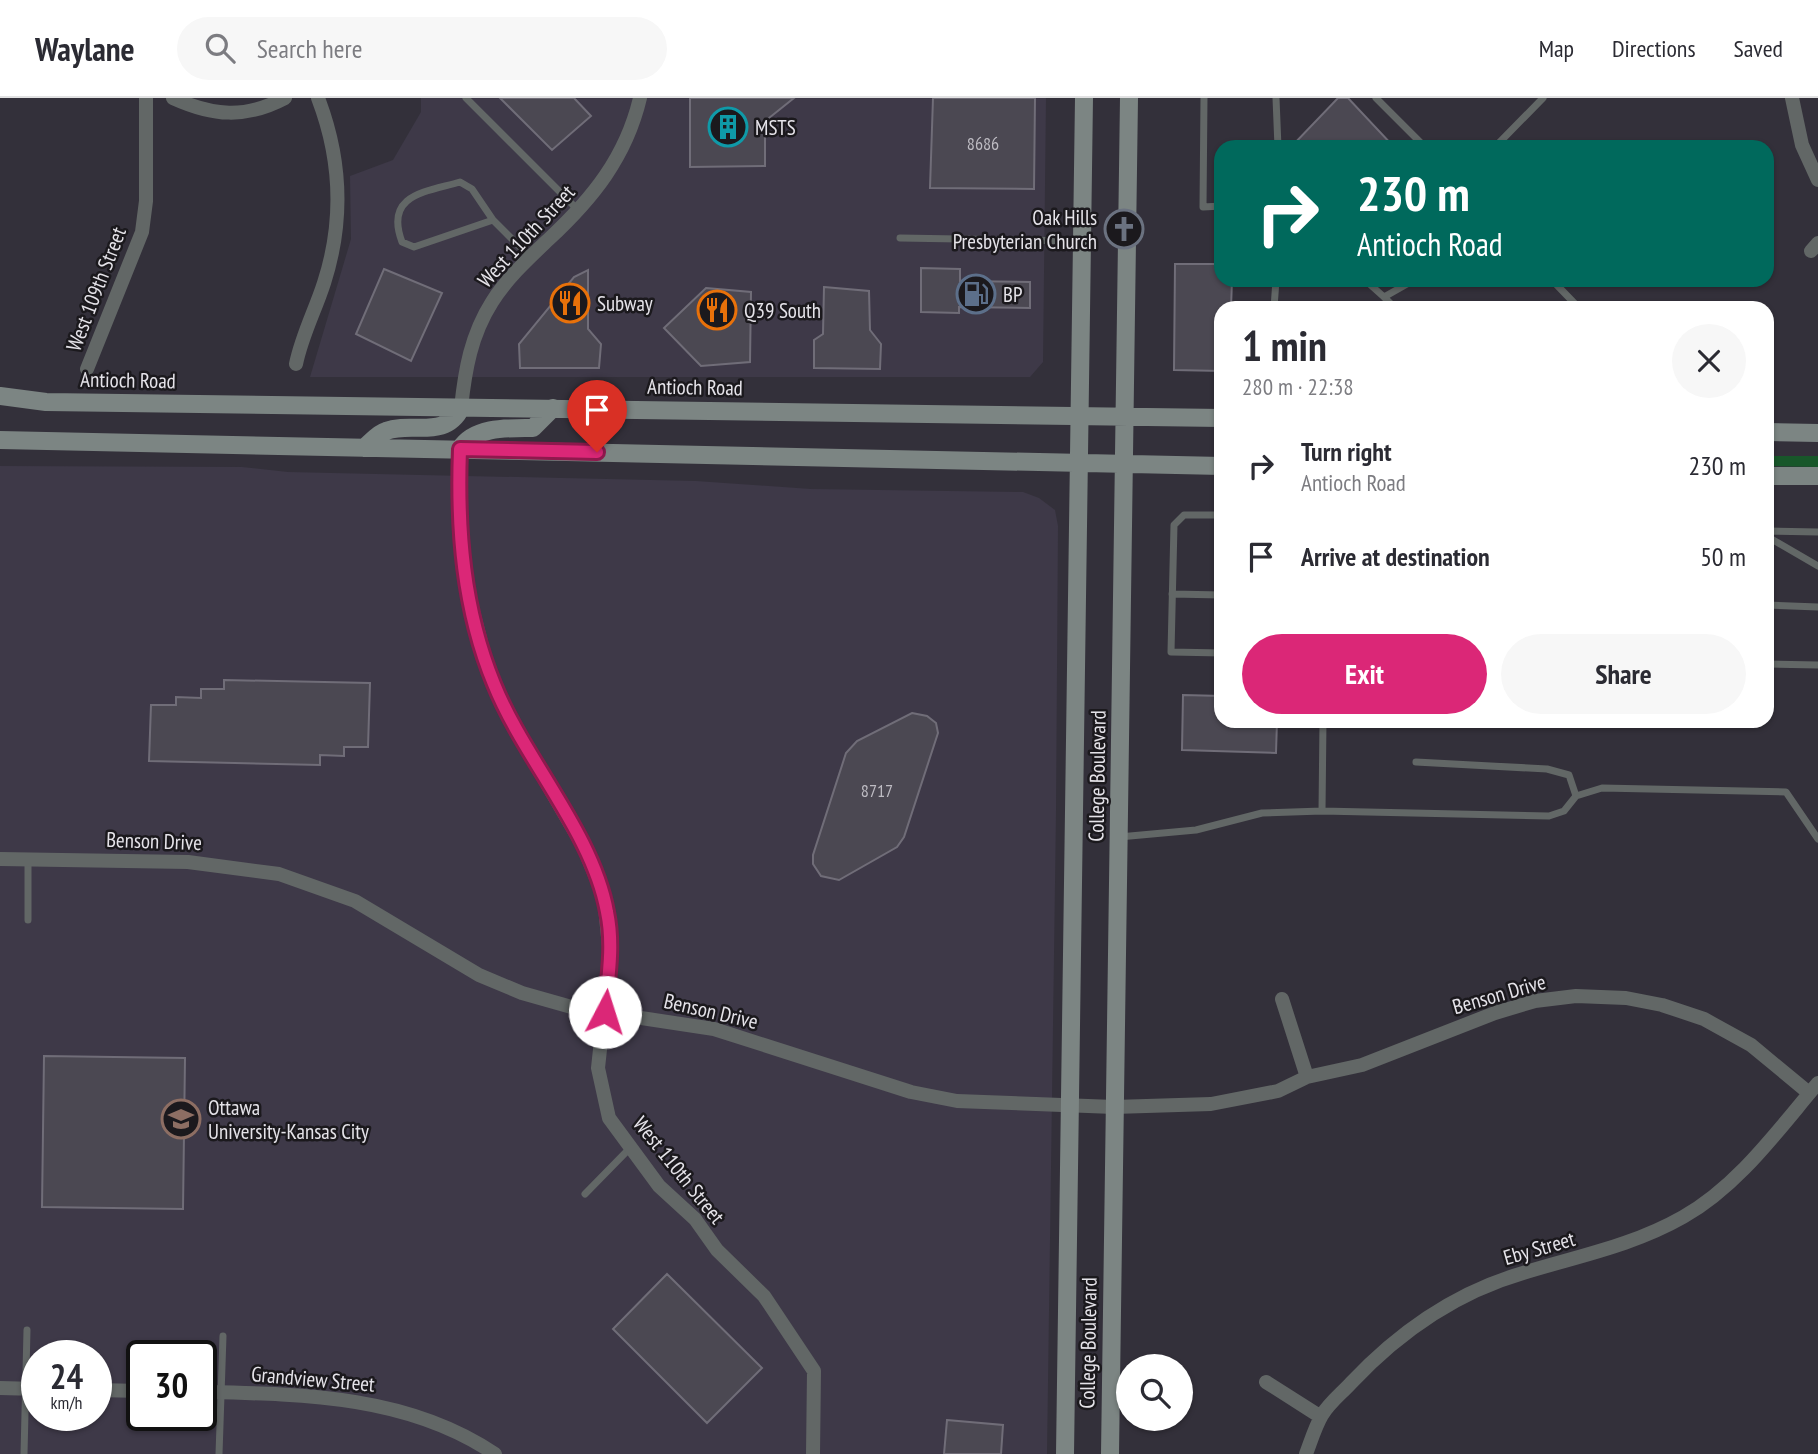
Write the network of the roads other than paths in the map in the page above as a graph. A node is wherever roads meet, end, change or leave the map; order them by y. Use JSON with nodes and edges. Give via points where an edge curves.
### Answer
{"nodes":[{"id":1,"x":146,"y":98,"type":"edge"},
{"id":2,"x":173,"y":98,"type":"edge"},
{"id":3,"x":285,"y":98,"type":"edge"},
{"id":4,"x":318,"y":98,"type":"edge"},
{"id":5,"x":466,"y":98,"type":"edge"},
{"id":6,"x":640,"y":98,"type":"edge"},
{"id":7,"x":1084,"y":98,"type":"edge"},
{"id":8,"x":1129,"y":98,"type":"edge"},
{"id":9,"x":1204,"y":98,"type":"edge"},
{"id":10,"x":1276,"y":98,"type":"edge"},
{"id":11,"x":1376,"y":98,"type":"edge"},
{"id":12,"x":1543,"y":98,"type":"edge"},
{"id":13,"x":1792,"y":98,"type":"edge"},
{"id":14,"x":1278,"y":140,"type":"edge"},
{"id":15,"x":1418,"y":140,"type":"edge"},
{"id":16,"x":1501,"y":140,"type":"edge"},
{"id":17,"x":1818,"y":180,"type":"edge"},
{"id":18,"x":1214,"y":206,"type":"edge"},
{"id":19,"x":579,"y":210,"type":"junction"},
{"id":20,"x":493,"y":220,"type":"junction"},
{"id":21,"x":900,"y":238,"type":"dead end"},
{"id":22,"x":1082,"y":241,"type":"junction"},
{"id":23,"x":530,"y":257,"type":"junction"},
{"id":24,"x":1372,"y":287,"type":"edge"},
{"id":25,"x":1402,"y":287,"type":"edge"},
{"id":26,"x":1559,"y":287,"type":"edge"},
{"id":27,"x":1384,"y":298,"type":"junction"},
{"id":28,"x":1387,"y":301,"type":"edge"},
{"id":29,"x":1572,"y":301,"type":"edge"},
{"id":30,"x":296,"y":364,"type":"dead end"},
{"id":31,"x":87,"y":369,"type":"dead end"},
{"id":32,"x":0,"y":396,"type":"edge"},
{"id":33,"x":461,"y":408,"type":"junction"},
{"id":34,"x":553,"y":408,"type":"junction"},
{"id":35,"x":1079,"y":416,"type":"junction"},
{"id":36,"x":1126,"y":416,"type":"junction"},
{"id":37,"x":1214,"y":418,"type":"edge"},
{"id":38,"x":1774,"y":432,"type":"edge"},
{"id":39,"x":1818,"y":433,"type":"edge"},
{"id":40,"x":0,"y":440,"type":"edge"},
{"id":41,"x":364,"y":447,"type":"junction"},
{"id":42,"x":460,"y":449,"type":"junction"},
{"id":43,"x":1079,"y":464,"type":"junction"},
{"id":44,"x":1125,"y":465,"type":"junction"},
{"id":45,"x":1214,"y":466,"type":"edge"},
{"id":46,"x":1774,"y":476,"type":"edge"},
{"id":47,"x":1818,"y":476,"type":"edge"},
{"id":48,"x":1214,"y":515,"type":"edge"},
{"id":49,"x":1774,"y":531,"type":"edge"},
{"id":50,"x":1818,"y":532,"type":"edge"},
{"id":51,"x":1774,"y":540,"type":"edge"},
{"id":52,"x":1818,"y":566,"type":"edge"},
{"id":53,"x":1172,"y":594,"type":"junction"},
{"id":54,"x":1214,"y":594,"type":"edge"},
{"id":55,"x":1774,"y":606,"type":"edge"},
{"id":56,"x":1818,"y":607,"type":"edge"},
{"id":57,"x":1214,"y":653,"type":"edge"},
{"id":58,"x":1774,"y":664,"type":"edge"},
{"id":59,"x":1818,"y":665,"type":"edge"},
{"id":60,"x":1323,"y":728,"type":"edge"},
{"id":61,"x":1416,"y":762,"type":"dead end"},
{"id":62,"x":1576,"y":796,"type":"junction"},
{"id":63,"x":1322,"y":811,"type":"junction"},
{"id":64,"x":1119,"y":837,"type":"junction"},
{"id":65,"x":1818,"y":839,"type":"edge"},
{"id":66,"x":0,"y":859,"type":"edge"},
{"id":67,"x":28,"y":859,"type":"junction"},
{"id":68,"x":28,"y":920,"type":"dead end"},
{"id":69,"x":1282,"y":999,"type":"dead end"},
{"id":70,"x":605,"y":1012,"type":"junction"},
{"id":71,"x":1307,"y":1077,"type":"junction"},
{"id":72,"x":1814,"y":1088,"type":"edge"},
{"id":73,"x":1071,"y":1106,"type":"junction"},
{"id":74,"x":1114,"y":1107,"type":"junction"},
{"id":75,"x":631,"y":1147,"type":"junction"},
{"id":76,"x":585,"y":1194,"type":"dead end"},
{"id":77,"x":27,"y":1330,"type":"dead end"},
{"id":78,"x":223,"y":1336,"type":"dead end"},
{"id":79,"x":28,"y":1340,"type":"edge"},
{"id":80,"x":1266,"y":1382,"type":"dead end"},
{"id":81,"x":0,"y":1388,"type":"edge"},
{"id":82,"x":21,"y":1389,"type":"edge"},
{"id":83,"x":217,"y":1393,"type":"edge"},
{"id":84,"x":222,"y":1393,"type":"junction"},
{"id":85,"x":1321,"y":1417,"type":"junction"},
{"id":86,"x":26,"y":1431,"type":"edge"},
{"id":87,"x":24,"y":1454,"type":"edge"},
{"id":88,"x":219,"y":1454,"type":"edge"},
{"id":89,"x":495,"y":1454,"type":"edge"},
{"id":90,"x":813,"y":1454,"type":"edge"},
{"id":91,"x":1065,"y":1454,"type":"edge"},
{"id":92,"x":1110,"y":1454,"type":"edge"},
{"id":93,"x":1306,"y":1454,"type":"edge"}],
"edges":[{"from":1,"to":31,"type":"street","name":"West 109th Street","via":[[142,232]]},
{"from":2,"to":3,"type":"street","via":[[222,115],[256,111]]},
{"from":4,"to":30,"type":"street","via":[[336,155],[337,219],[331,259]]},
{"from":5,"to":19,"type":"lane"},
{"from":6,"to":19,"type":"street","name":"West 110th Street","via":[[615,164]]},
{"from":7,"to":22,"type":"main road","name":"College Boulevard"},
{"from":8,"to":36,"type":"main road","name":"College Boulevard"},
{"from":9,"to":18,"type":"lane","via":[[1203,207]]},
{"from":10,"to":14,"type":"lane"},
{"from":11,"to":15,"type":"lane"},
{"from":12,"to":16,"type":"lane"},
{"from":13,"to":17,"type":"street","via":[[1802,145]]},
{"from":19,"to":23,"type":"street","name":"West 110th Street"},
{"from":20,"to":20,"type":"lane","via":[[472,189],[460,182],[408,197],[399,210],[397,230],[402,242],[414,247]]},
{"from":20,"to":23,"type":"lane"},
{"from":21,"to":22,"type":"lane"},
{"from":22,"to":35,"type":"main road","name":"College Boulevard"},
{"from":23,"to":33,"type":"street","name":"West 110th Street","via":[[493,300],[477,330],[464,374]]},
{"from":24,"to":27,"type":"lane"},
{"from":25,"to":27,"type":"lane"},
{"from":26,"to":29,"type":"lane"},
{"from":27,"to":28,"type":"lane"},
{"from":32,"to":33,"type":"main road","name":"Antioch Road","via":[[47,402]]},
{"from":33,"to":34,"type":"main road","name":"Antioch Road"},
{"from":33,"to":41,"type":"main road","via":[[441,427],[386,430]]},
{"from":34,"to":35,"type":"main road","name":"Antioch Road"},
{"from":34,"to":42,"type":"main road","via":[[533,428],[490,430]]},
{"from":35,"to":36,"type":"main road","name":"Antioch Road"},
{"from":35,"to":43,"type":"main road","name":"College Boulevard"},
{"from":36,"to":37,"type":"main road","name":"Antioch Road"},
{"from":36,"to":44,"type":"main road","name":"College Boulevard"},
{"from":38,"to":39,"type":"main road"},
{"from":40,"to":41,"type":"main road"},
{"from":41,"to":42,"type":"main road"},
{"from":42,"to":43,"type":"main road"},
{"from":42,"to":70,"type":"street","name":"West 110th Street","via":[[461,535],[476,629],[511,720],[587,855],[604,897],[610,931]]},
{"from":43,"to":44,"type":"main road"},
{"from":43,"to":73,"type":"main road","name":"College Boulevard"},
{"from":44,"to":45,"type":"main road"},
{"from":44,"to":64,"type":"main road","name":"College Boulevard"},
{"from":46,"to":47,"type":"main road"},
{"from":48,"to":53,"type":"lane","via":[[1184,515],[1174,525]]},
{"from":49,"to":50,"type":"lane"},
{"from":51,"to":52,"type":"lane"},
{"from":53,"to":54,"type":"lane"},
{"from":53,"to":57,"type":"lane","via":[[1171,652]]},
{"from":55,"to":56,"type":"lane"},
{"from":58,"to":59,"type":"lane"},
{"from":60,"to":63,"type":"lane"},
{"from":61,"to":62,"type":"lane","via":[[1547,769],[1569,775]]},
{"from":62,"to":63,"type":"lane","via":[[1564,811],[1549,816]]},
{"from":62,"to":65,"type":"lane","via":[[1602,788],[1786,792]]},
{"from":63,"to":64,"type":"lane","via":[[1262,813],[1196,830]]},
{"from":64,"to":74,"type":"main road","name":"College Boulevard"},
{"from":66,"to":67,"type":"street","name":"Benson Drive"},
{"from":67,"to":68,"type":"lane"},
{"from":67,"to":70,"type":"street","name":"Benson Drive","via":[[187,862],[279,874],[355,901],[479,975],[553,1003]]},
{"from":69,"to":71,"type":"street"},
{"from":70,"to":73,"type":"street","name":"Benson Drive","via":[[714,1029],[911,1092],[991,1104]]},
{"from":70,"to":75,"type":"street","name":"West 110th Street","via":[[598,1068],[609,1118]]},
{"from":71,"to":72,"type":"street","name":"Benson Drive","via":[[1362,1065],[1495,1013],[1535,1001],[1576,996],[1626,998],[1704,1019]]},
{"from":71,"to":74,"type":"street","name":"Benson Drive","via":[[1278,1091],[1211,1104]]},
{"from":72,"to":85,"type":"street","name":"Eby Street","via":[[1745,1167],[1686,1216],[1647,1237],[1521,1273],[1436,1310],[1399,1336],[1333,1399]]},
{"from":73,"to":74,"type":"street","name":"Benson Drive"},
{"from":73,"to":91,"type":"main road","name":"College Boulevard"},
{"from":74,"to":92,"type":"main road","name":"College Boulevard"},
{"from":75,"to":76,"type":"lane"},
{"from":75,"to":90,"type":"street","name":"West 110th Street","via":[[659,1186],[764,1296],[814,1371]]},
{"from":77,"to":79,"type":"lane"},
{"from":78,"to":84,"type":"lane"},
{"from":80,"to":85,"type":"street"},
{"from":81,"to":82,"type":"street"},
{"from":83,"to":84,"type":"street","name":"Grandview Street"},
{"from":84,"to":88,"type":"lane"},
{"from":84,"to":89,"type":"street","name":"Grandview Street","via":[[309,1395],[368,1403],[454,1431]]},
{"from":85,"to":93,"type":"street","name":"Eby Street"},
{"from":86,"to":87,"type":"lane"}]}
